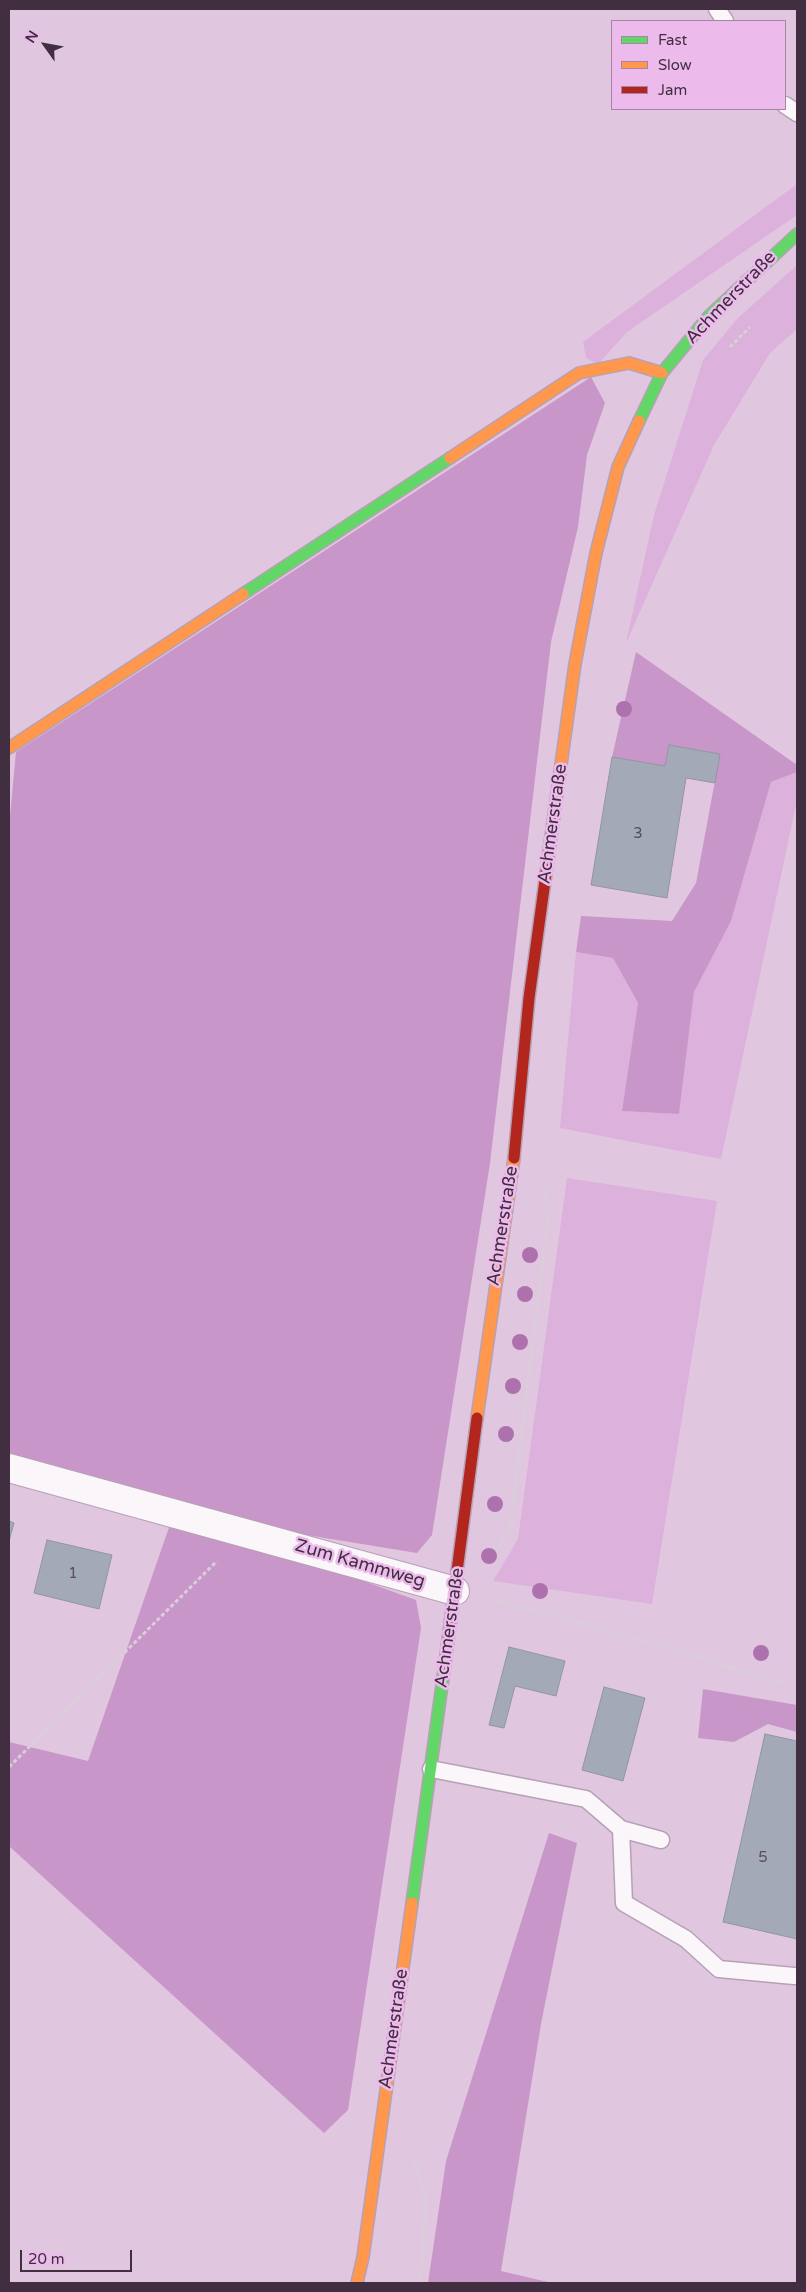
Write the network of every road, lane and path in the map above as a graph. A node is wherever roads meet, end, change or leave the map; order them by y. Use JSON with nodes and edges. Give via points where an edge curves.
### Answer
{"nodes":[{"id":1,"x":717,"y":9,"type":"edge"},
{"id":2,"x":725,"y":20,"type":"edge"},
{"id":3,"x":786,"y":106,"type":"edge"},
{"id":4,"x":797,"y":113,"type":"edge"},
{"id":5,"x":797,"y":234,"type":"edge"},
{"id":6,"x":751,"y":326,"type":"dead end"},
{"id":7,"x":724,"y":353,"type":"dead end"},
{"id":8,"x":662,"y":373,"type":"junction"},
{"id":9,"x":9,"y":748,"type":"edge"},
{"id":10,"x":545,"y":1181,"type":"dead end"},
{"id":11,"x":9,"y":1468,"type":"edge"},
{"id":12,"x":246,"y":1532,"type":"junction"},
{"id":13,"x":490,"y":1560,"type":"dead end"},
{"id":14,"x":455,"y":1591,"type":"junction"},
{"id":15,"x":797,"y":1687,"type":"edge"},
{"id":16,"x":9,"y":1767,"type":"edge"},
{"id":17,"x":431,"y":1769,"type":"junction"},
{"id":18,"x":621,"y":1829,"type":"junction"},
{"id":19,"x":661,"y":1840,"type":"dead end"},
{"id":20,"x":794,"y":1976,"type":"dead end"},
{"id":21,"x":412,"y":2153,"type":"dead end"},
{"id":22,"x":356,"y":2283,"type":"edge"},
{"id":23,"x":420,"y":2283,"type":"edge"}],
"edges":[{"from":1,"to":2,"type":"lane"},
{"from":3,"to":4,"type":"lane"},
{"from":5,"to":8,"type":"street","name":"Achmerstraße","via":[[709,316]]},
{"from":6,"to":7,"type":"path"},
{"from":8,"to":9,"type":"street","via":[[629,363],[579,372]]},
{"from":8,"to":14,"type":"street","name":"Achmerstraße","via":[[618,468],[596,553],[575,664],[528,998],[516,1142]]},
{"from":10,"to":13,"type":"path","via":[[548,1218],[510,1529]]},
{"from":11,"to":12,"type":"street","name":"Zum Kammweg"},
{"from":12,"to":14,"type":"street","name":"Zum Kammweg"},
{"from":12,"to":16,"type":"path"},
{"from":14,"to":15,"type":"path","via":[[583,1623]]},
{"from":14,"to":17,"type":"street","name":"Achmerstraße"},
{"from":17,"to":18,"type":"lane","via":[[586,1799]]},
{"from":17,"to":22,"type":"street","name":"Achmerstraße","via":[[363,2257]]},
{"from":18,"to":19,"type":"lane"},
{"from":18,"to":20,"type":"lane","via":[[624,1904],[686,1939],[719,1970]]},
{"from":21,"to":23,"type":"path","via":[[426,2200]]}]}
